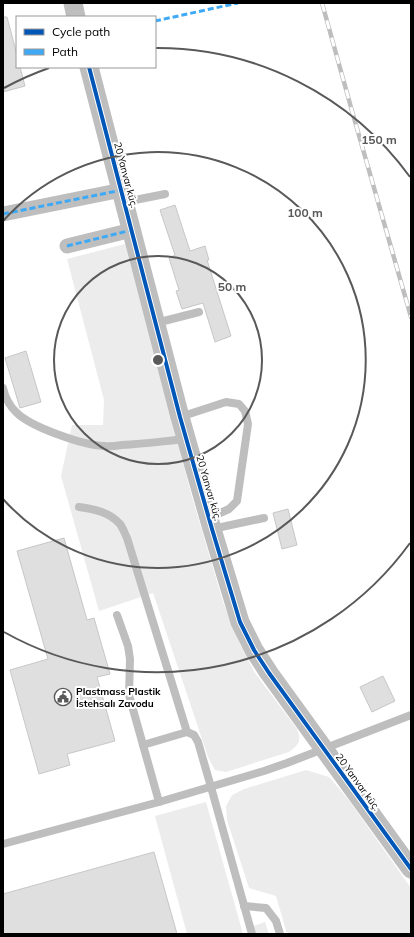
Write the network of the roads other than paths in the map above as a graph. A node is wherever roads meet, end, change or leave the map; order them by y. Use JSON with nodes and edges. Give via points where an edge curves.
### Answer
{"nodes":[{"id":1,"x":72,"y":3,"type":"edge"},
{"id":2,"x":76,"y":16,"type":"edge"},
{"id":3,"x":89,"y":68,"type":"edge"},
{"id":4,"x":165,"y":194,"type":"dead end"},
{"id":5,"x":123,"y":196,"type":"junction"},
{"id":6,"x":3,"y":214,"type":"edge"},
{"id":7,"x":132,"y":230,"type":"junction"},
{"id":8,"x":67,"y":246,"type":"dead end"},
{"id":9,"x":199,"y":312,"type":"dead end"},
{"id":10,"x":156,"y":323,"type":"junction"},
{"id":11,"x":3,"y":388,"type":"edge"},
{"id":12,"x":180,"y":417,"type":"junction"},
{"id":13,"x":186,"y":439,"type":"junction"},
{"id":14,"x":79,"y":507,"type":"dead end"},
{"id":15,"x":264,"y":518,"type":"dead end"},
{"id":16,"x":211,"y":523,"type":"junction"},
{"id":17,"x":117,"y":615,"type":"dead end"},
{"id":18,"x":411,"y":715,"type":"edge"},
{"id":19,"x":187,"y":732,"type":"junction"},
{"id":20,"x":143,"y":745,"type":"junction"},
{"id":21,"x":324,"y":748,"type":"junction"},
{"id":22,"x":211,"y":787,"type":"junction"},
{"id":23,"x":159,"y":802,"type":"junction"},
{"id":24,"x":3,"y":844,"type":"edge"},
{"id":25,"x":411,"y":869,"type":"edge"},
{"id":26,"x":244,"y":906,"type":"junction"},
{"id":27,"x":252,"y":934,"type":"edge"},
{"id":28,"x":280,"y":934,"type":"edge"}],
"edges":[{"from":1,"to":2,"type":"street"},
{"from":3,"to":5,"type":"street","name":"20 Yanvar küç."},
{"from":4,"to":5,"type":"lane"},
{"from":5,"to":6,"type":"street"},
{"from":5,"to":7,"type":"street","name":"20 Yanvar küç."},
{"from":7,"to":8,"type":"street"},
{"from":7,"to":10,"type":"street","name":"20 Yanvar küç."},
{"from":9,"to":10,"type":"lane"},
{"from":10,"to":12,"type":"street","name":"20 Yanvar küç."},
{"from":11,"to":13,"type":"lane","via":[[7,401],[17,413],[30,422],[81,442],[104,446]]},
{"from":12,"to":13,"type":"street","name":"20 Yanvar küç."},
{"from":12,"to":16,"type":"lane","via":[[226,402],[239,404],[245,411],[248,424],[237,502]]},
{"from":13,"to":16,"type":"street","name":"20 Yanvar küç."},
{"from":14,"to":19,"type":"lane","via":[[107,514],[120,524],[127,538]]},
{"from":15,"to":16,"type":"lane"},
{"from":16,"to":21,"type":"street","name":"20 Yanvar küç.","via":[[240,622],[254,650]]},
{"from":17,"to":20,"type":"lane","via":[[128,646],[129,695]]},
{"from":18,"to":21,"type":"lane"},
{"from":19,"to":20,"type":"lane"},
{"from":19,"to":22,"type":"lane","via":[[194,734],[198,742]]},
{"from":20,"to":23,"type":"lane"},
{"from":21,"to":22,"type":"lane","via":[[270,769]]},
{"from":21,"to":25,"type":"street","name":"20 Yanvar küç."},
{"from":22,"to":23,"type":"lane"},
{"from":22,"to":26,"type":"lane"},
{"from":23,"to":24,"type":"lane"},
{"from":26,"to":27,"type":"lane"},
{"from":26,"to":28,"type":"lane","via":[[266,908],[276,921]]}]}
